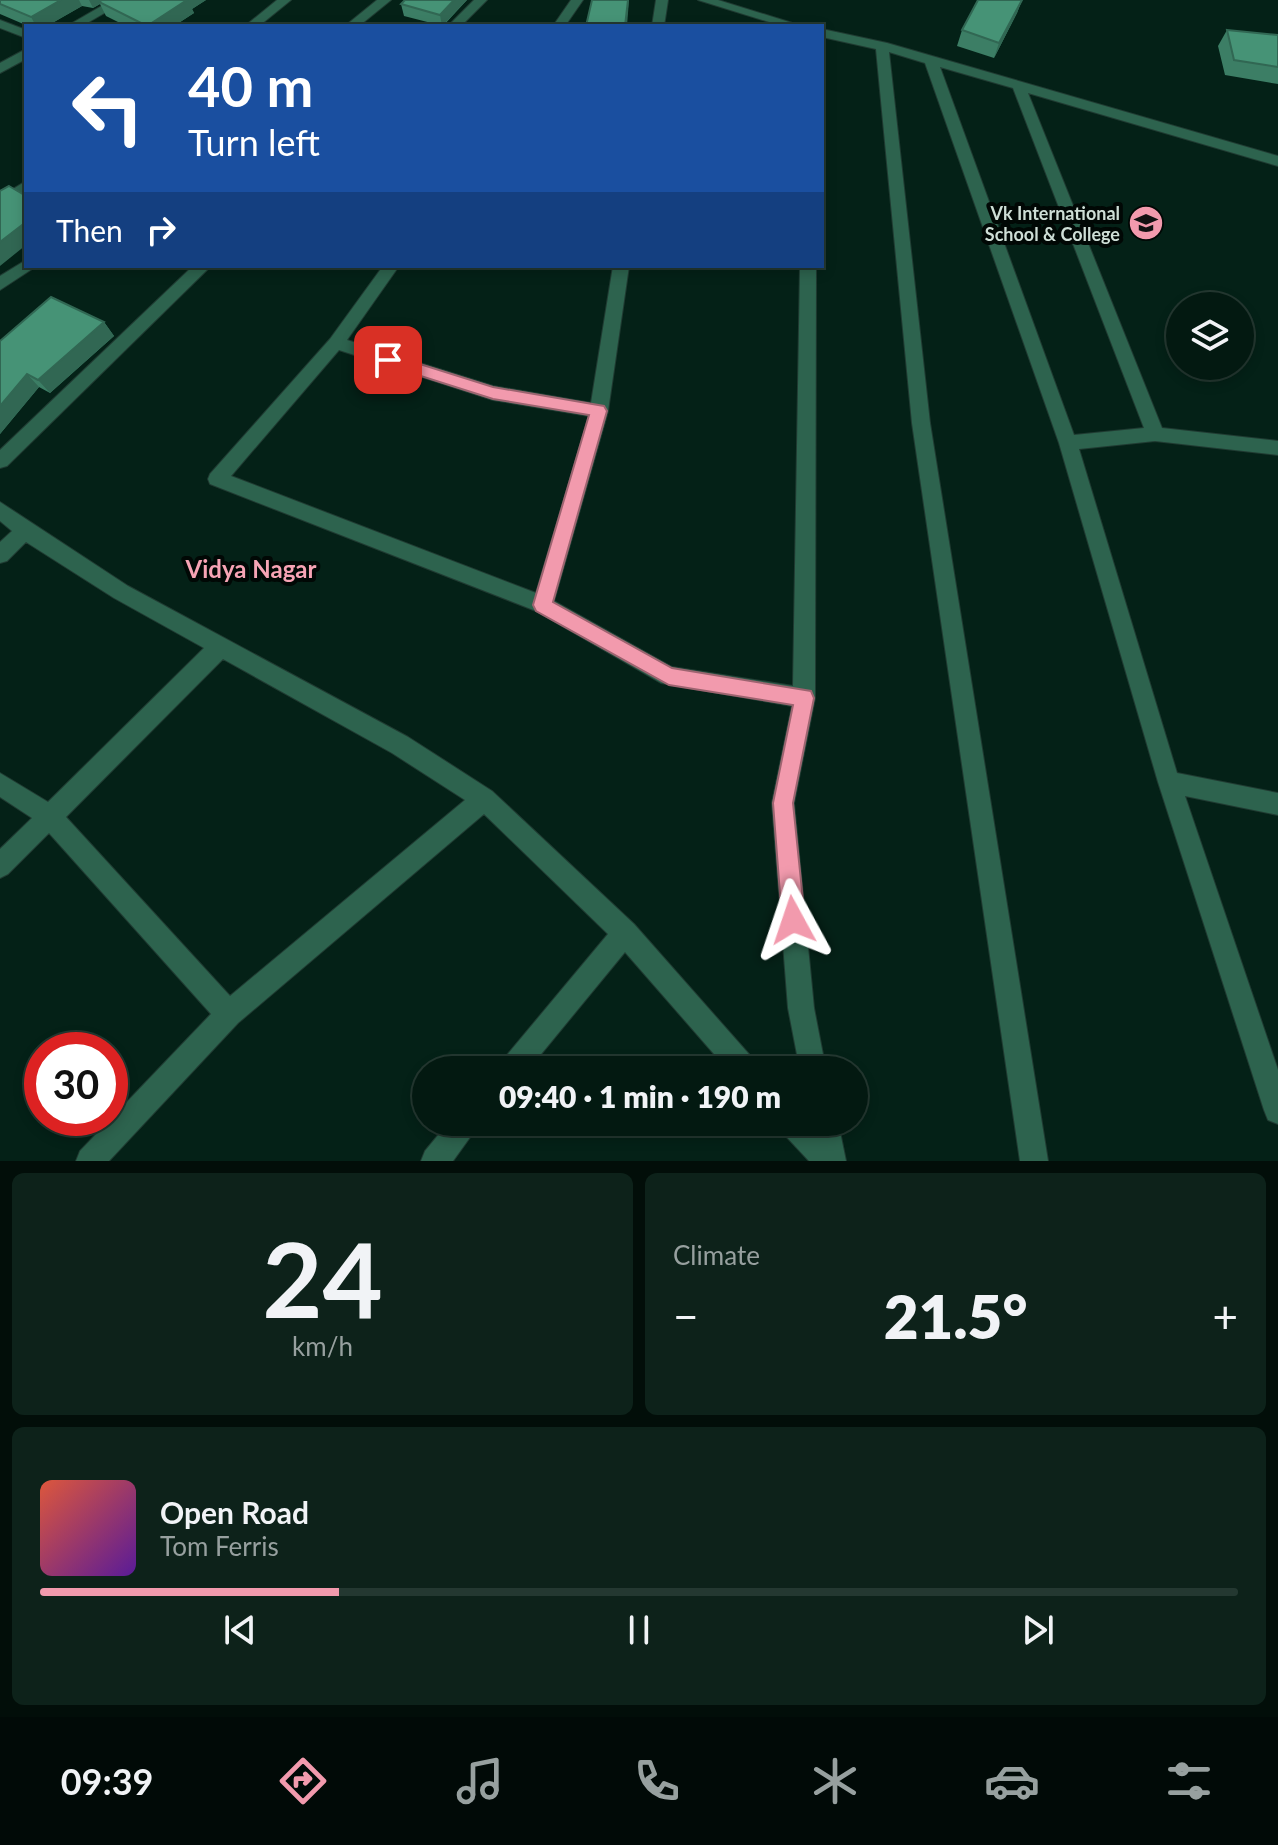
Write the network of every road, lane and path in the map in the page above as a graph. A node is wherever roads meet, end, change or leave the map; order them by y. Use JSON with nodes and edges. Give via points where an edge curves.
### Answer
{"nodes":[{"id":1,"x":121,"y":0,"type":"edge"},
{"id":2,"x":285,"y":0,"type":"edge"},
{"id":3,"x":385,"y":0,"type":"edge"},
{"id":4,"x":481,"y":0,"type":"edge"},
{"id":5,"x":577,"y":0,"type":"edge"},
{"id":6,"x":662,"y":0,"type":"edge"},
{"id":7,"x":704,"y":0,"type":"edge"},
{"id":8,"x":0,"y":24,"type":"edge"},
{"id":9,"x":77,"y":24,"type":"edge"},
{"id":10,"x":254,"y":24,"type":"edge"},
{"id":11,"x":354,"y":24,"type":"edge"},
{"id":12,"x":456,"y":24,"type":"edge"},
{"id":13,"x":560,"y":24,"type":"edge"},
{"id":14,"x":658,"y":24,"type":"edge"},
{"id":15,"x":789,"y":24,"type":"edge"},
{"id":16,"x":24,"y":33,"type":"edge"},
{"id":17,"x":824,"y":33,"type":"edge"},
{"id":18,"x":882,"y":46,"type":"junction"},
{"id":19,"x":24,"y":54,"type":"edge"},
{"id":20,"x":931,"y":61,"type":"junction"},
{"id":21,"x":0,"y":69,"type":"edge"},
{"id":22,"x":1019,"y":86,"type":"junction"},
{"id":23,"x":1278,"y":161,"type":"edge"},
{"id":24,"x":24,"y":187,"type":"edge"},
{"id":25,"x":0,"y":204,"type":"edge"},
{"id":26,"x":24,"y":266,"type":"edge"},
{"id":27,"x":201,"y":268,"type":"edge"},
{"id":28,"x":390,"y":268,"type":"edge"},
{"id":29,"x":621,"y":268,"type":"edge"},
{"id":30,"x":808,"y":268,"type":"edge"},
{"id":31,"x":0,"y":284,"type":"edge"},
{"id":32,"x":336,"y":343,"type":"junction"},
{"id":33,"x":599,"y":411,"type":"junction"},
{"id":34,"x":1155,"y":434,"type":"junction"},
{"id":35,"x":1068,"y":443,"type":"junction"},
{"id":36,"x":1278,"y":448,"type":"edge"},
{"id":37,"x":0,"y":461,"type":"edge"},
{"id":38,"x":0,"y":510,"type":"edge"},
{"id":39,"x":25,"y":531,"type":"junction"},
{"id":40,"x":0,"y":555,"type":"edge"},
{"id":41,"x":543,"y":605,"type":"junction"},
{"id":42,"x":220,"y":647,"type":"junction"},
{"id":43,"x":804,"y":698,"type":"junction"},
{"id":44,"x":1169,"y":782,"type":"junction"},
{"id":45,"x":0,"y":784,"type":"edge"},
{"id":46,"x":484,"y":799,"type":"junction"},
{"id":47,"x":1278,"y":804,"type":"edge"},
{"id":48,"x":50,"y":817,"type":"junction"},
{"id":49,"x":0,"y":866,"type":"edge"},
{"id":50,"x":625,"y":933,"type":"junction"},
{"id":51,"x":229,"y":1014,"type":"junction"},
{"id":52,"x":523,"y":1056,"type":"edge"},
{"id":53,"x":734,"y":1056,"type":"edge"},
{"id":54,"x":810,"y":1056,"type":"edge"},
{"id":55,"x":1278,"y":1110,"type":"edge"},
{"id":56,"x":456,"y":1136,"type":"edge"},
{"id":57,"x":805,"y":1136,"type":"edge"},
{"id":58,"x":826,"y":1136,"type":"edge"},
{"id":59,"x":90,"y":1161,"type":"edge"},
{"id":60,"x":435,"y":1161,"type":"edge"},
{"id":61,"x":829,"y":1161,"type":"edge"},
{"id":62,"x":1034,"y":1161,"type":"edge"}],
"edges":[{"from":1,"to":9,"type":"street"},
{"from":2,"to":10,"type":"street"},
{"from":3,"to":11,"type":"street"},
{"from":4,"to":12,"type":"street"},
{"from":5,"to":13,"type":"street"},
{"from":6,"to":14,"type":"street"},
{"from":7,"to":15,"type":"street"},
{"from":8,"to":16,"type":"street"},
{"from":17,"to":18,"type":"street"},
{"from":18,"to":20,"type":"street"},
{"from":18,"to":62,"type":"street","via":[[921,423]]},
{"from":19,"to":21,"type":"street"},
{"from":20,"to":22,"type":"street"},
{"from":20,"to":35,"type":"street"},
{"from":22,"to":23,"type":"street"},
{"from":22,"to":34,"type":"street"},
{"from":24,"to":25,"type":"street"},
{"from":26,"to":31,"type":"street"},
{"from":27,"to":37,"type":"street"},
{"from":28,"to":32,"type":"street"},
{"from":29,"to":33,"type":"street"},
{"from":30,"to":43,"type":"street"},
{"from":32,"to":33,"type":"street","via":[[493,393]]},
{"from":32,"to":41,"type":"street","via":[[217,479]]},
{"from":33,"to":41,"type":"street"},
{"from":34,"to":35,"type":"street"},
{"from":34,"to":36,"type":"street"},
{"from":35,"to":44,"type":"street"},
{"from":38,"to":39,"type":"street"},
{"from":39,"to":40,"type":"street"},
{"from":39,"to":42,"type":"street"},
{"from":41,"to":43,"type":"street","via":[[669,676]]},
{"from":42,"to":46,"type":"street","via":[[400,745]]},
{"from":42,"to":48,"type":"street"},
{"from":43,"to":54,"type":"street","via":[[783,803],[801,1008]]},
{"from":44,"to":47,"type":"street"},
{"from":44,"to":55,"type":"street"},
{"from":45,"to":48,"type":"street"},
{"from":46,"to":50,"type":"street"},
{"from":46,"to":51,"type":"street"},
{"from":48,"to":49,"type":"street"},
{"from":48,"to":51,"type":"street"},
{"from":50,"to":52,"type":"street"},
{"from":50,"to":53,"type":"street"},
{"from":51,"to":59,"type":"street"},
{"from":56,"to":60,"type":"street"},
{"from":57,"to":61,"type":"street"},
{"from":58,"to":61,"type":"street"}]}
